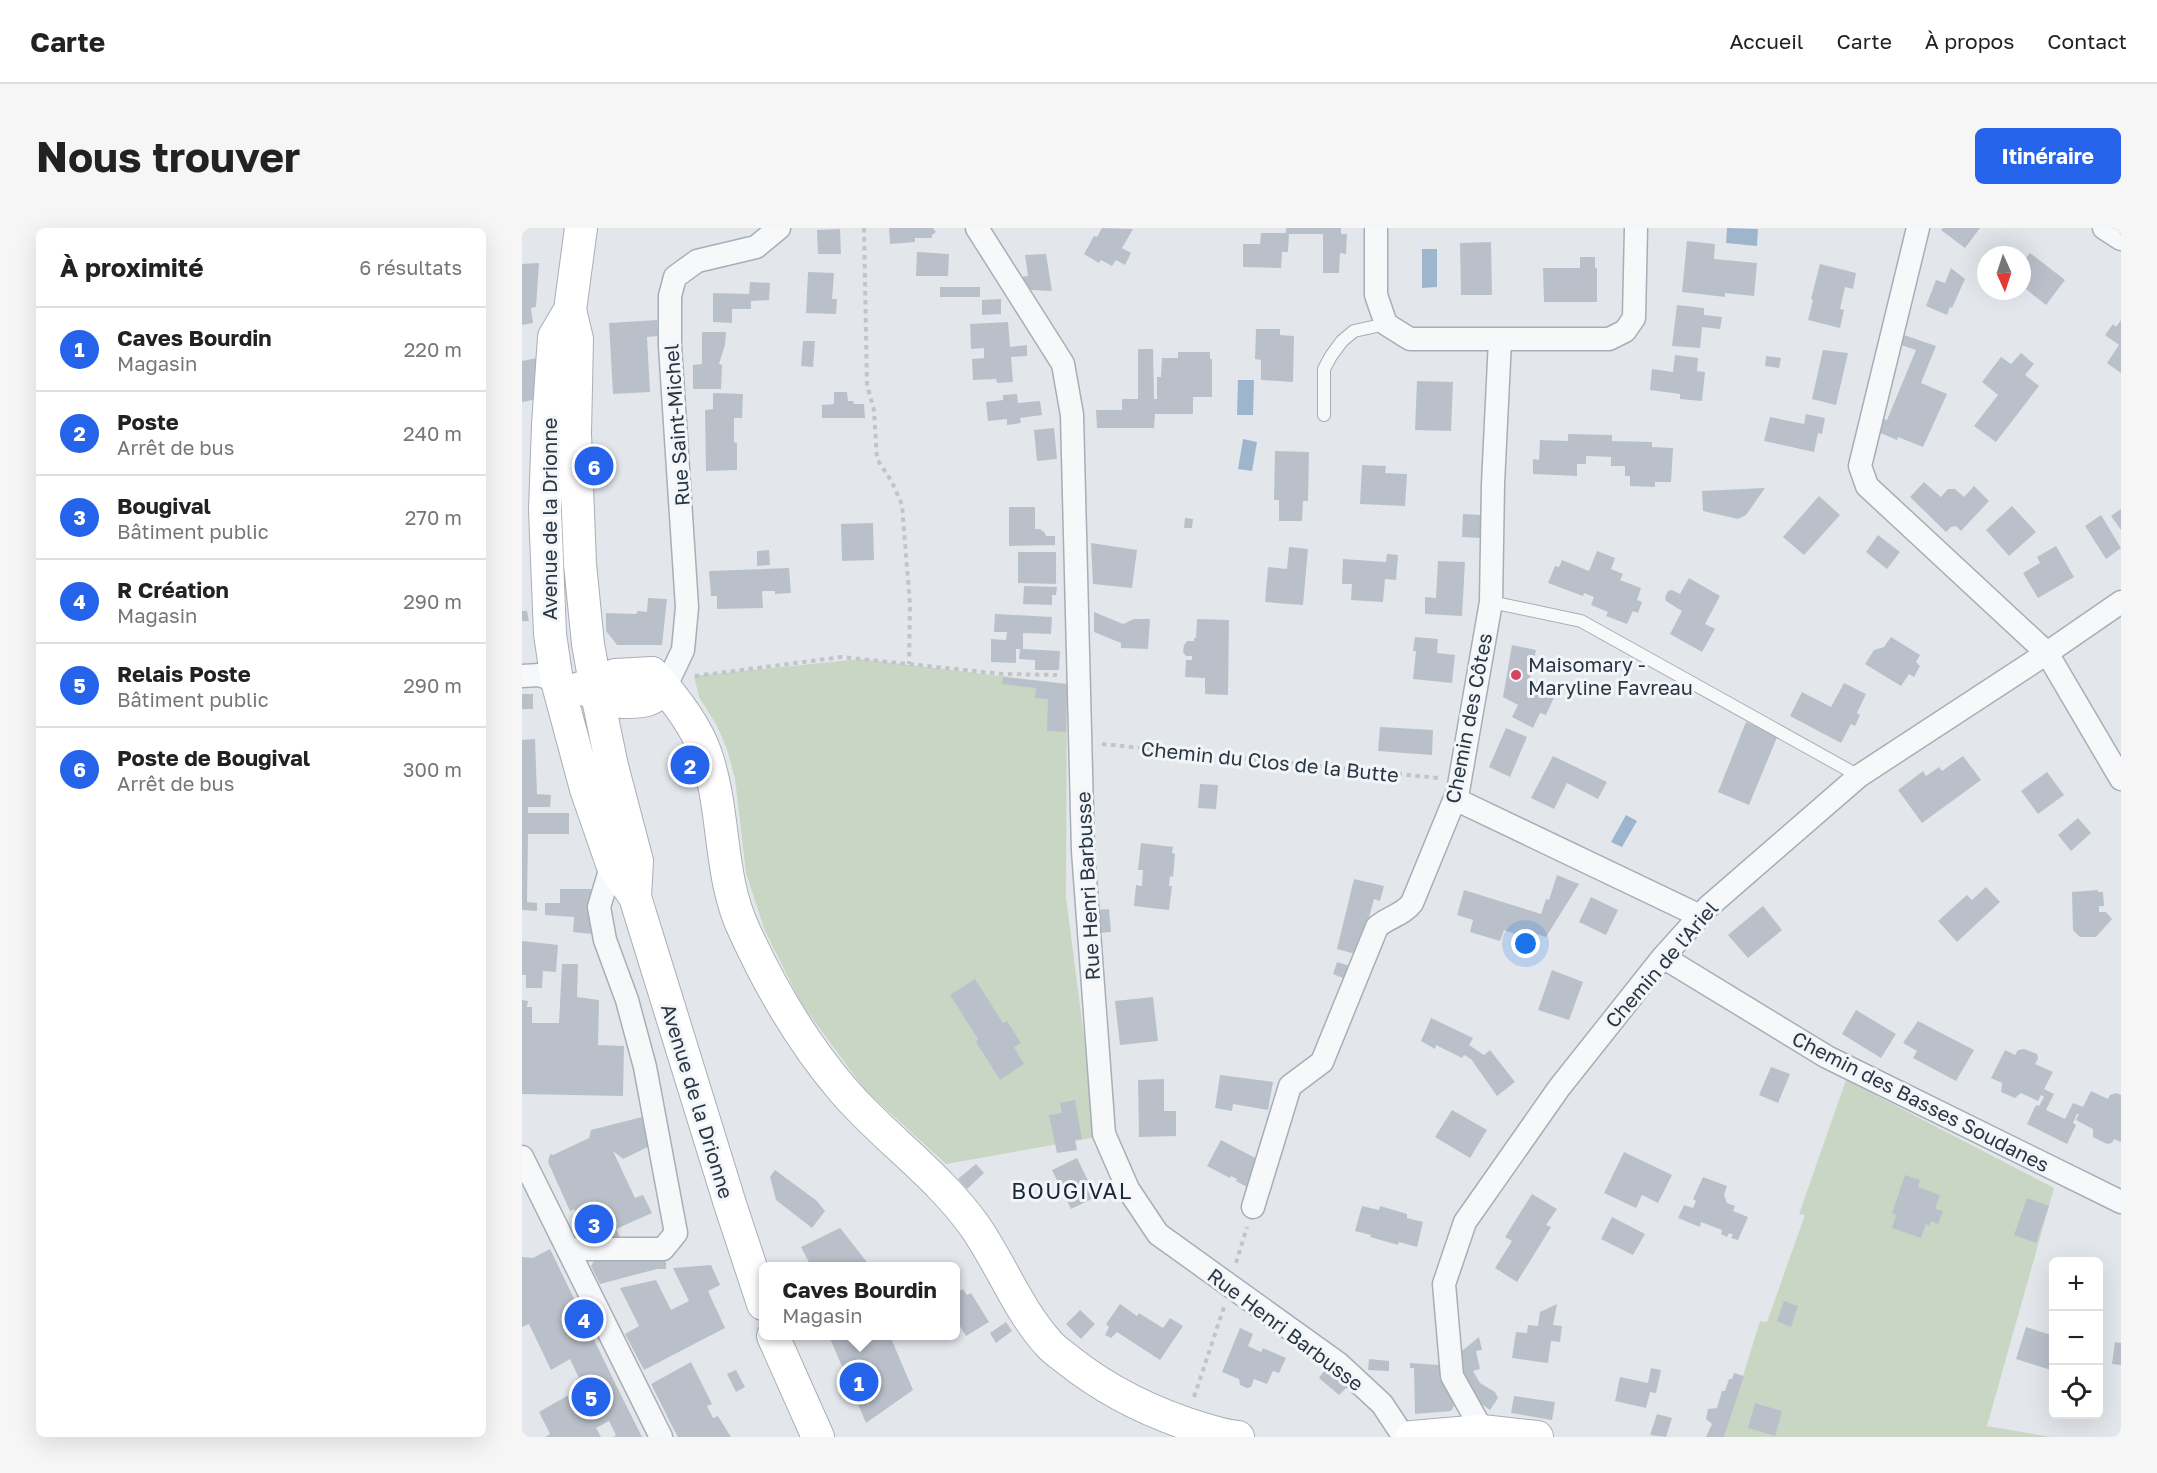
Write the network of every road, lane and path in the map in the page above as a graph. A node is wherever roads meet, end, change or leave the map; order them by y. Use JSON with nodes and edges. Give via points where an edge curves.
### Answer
{"nodes":[{"id":1,"x":580,"y":228,"type":"edge"},
{"id":2,"x":779,"y":228,"type":"edge"},
{"id":3,"x":864,"y":228,"type":"edge"},
{"id":4,"x":977,"y":228,"type":"edge"},
{"id":5,"x":1376,"y":228,"type":"edge"},
{"id":6,"x":1636,"y":228,"type":"edge"},
{"id":7,"x":1918,"y":228,"type":"edge"},
{"id":8,"x":2104,"y":228,"type":"edge"},
{"id":9,"x":2121,"y":239,"type":"edge"},
{"id":10,"x":570,"y":310,"type":"junction"},
{"id":11,"x":1386,"y":324,"type":"junction"},
{"id":12,"x":1500,"y":340,"type":"junction"},
{"id":13,"x":1324,"y":416,"type":"dead end"},
{"id":14,"x":1491,"y":602,"type":"junction"},
{"id":15,"x":2121,"y":602,"type":"edge"},
{"id":16,"x":2048,"y":653,"type":"junction"},
{"id":17,"x":909,"y":663,"type":"junction"},
{"id":18,"x":1079,"y":675,"type":"junction"},
{"id":19,"x":522,"y":676,"type":"edge"},
{"id":20,"x":557,"y":681,"type":"junction"},
{"id":21,"x":680,"y":682,"type":"junction"},
{"id":22,"x":597,"y":694,"type":"junction"},
{"id":23,"x":1080,"y":742,"type":"junction"},
{"id":24,"x":1859,"y":776,"type":"junction"},
{"id":25,"x":2121,"y":779,"type":"edge"},
{"id":26,"x":1457,"y":791,"type":"junction"},
{"id":27,"x":612,"y":864,"type":"junction"},
{"id":28,"x":635,"y":897,"type":"junction"},
{"id":29,"x":1700,"y":916,"type":"junction"},
{"id":30,"x":1663,"y":957,"type":"junction"},
{"id":31,"x":522,"y":1157,"type":"edge"},
{"id":32,"x":2121,"y":1202,"type":"edge"},
{"id":33,"x":1253,"y":1207,"type":"joint"},
{"id":34,"x":568,"y":1249,"type":"junction"},
{"id":35,"x":1229,"y":1285,"type":"junction"},
{"id":36,"x":759,"y":1292,"type":"edge"},
{"id":37,"x":775,"y":1340,"type":"edge"},
{"id":38,"x":1186,"y":1424,"type":"junction"},
{"id":39,"x":1484,"y":1434,"type":"edge"},
{"id":40,"x":662,"y":1437,"type":"edge"},
{"id":41,"x":818,"y":1437,"type":"edge"},
{"id":42,"x":1238,"y":1437,"type":"edge"},
{"id":43,"x":1404,"y":1437,"type":"edge"},
{"id":44,"x":1412,"y":1437,"type":"edge"},
{"id":45,"x":1537,"y":1437,"type":"edge"}],
"edges":[{"from":1,"to":10,"type":"main road","name":"Avenue de la Drionne"},
{"from":2,"to":21,"type":"street","name":"Rue Saint-Michel","via":[[756,247],[697,261],[675,276],[670,296],[687,607]]},
{"from":3,"to":17,"type":"path","via":[[867,385],[874,410],[877,459],[902,505],[910,605]]},
{"from":4,"to":18,"type":"street","name":"Rue Henri Barbusse","via":[[1063,364],[1072,415]]},
{"from":5,"to":11,"type":"street","via":[[1376,295]]},
{"from":6,"to":12,"type":"street","via":[[1634,318],[1625,331],[1609,339]]},
{"from":7,"to":16,"type":"street","via":[[1860,466],[1867,486]]},
{"from":8,"to":9,"type":"street"},
{"from":10,"to":20,"type":"main road","name":"Avenue de la Drionne","via":[[554,337],[547,457],[546,562]]},
{"from":10,"to":22,"type":"main road","name":"Avenue de la Drionne","via":[[577,339],[574,434],[579,564]]},
{"from":11,"to":12,"type":"street","via":[[1410,339]]},
{"from":11,"to":13,"type":"lane","via":[[1354,331],[1331,356],[1324,369]]},
{"from":12,"to":14,"type":"street","name":"Chemin des Côtes"},
{"from":14,"to":24,"type":"lane","via":[[1581,621]]},
{"from":14,"to":26,"type":"street","name":"Chemin des Côtes"},
{"from":15,"to":16,"type":"street","name":"Chemin de l'Ariel"},
{"from":16,"to":24,"type":"street","name":"Chemin de l'Ariel"},
{"from":16,"to":25,"type":"street"},
{"from":17,"to":18,"type":"path","via":[[1003,674]]},
{"from":17,"to":21,"type":"path","via":[[842,657]]},
{"from":18,"to":23,"type":"street","name":"Rue Henri Barbusse"},
{"from":19,"to":20,"type":"street","via":[[539,675]]},
{"from":20,"to":22,"type":"main road"},
{"from":20,"to":27,"type":"main road","name":"Avenue de la Drionne","via":[[586,789]]},
{"from":21,"to":22,"type":"main road","via":[[652,700],[622,702]]},
{"from":21,"to":38,"type":"main road","via":[[691,724],[705,750],[712,776],[725,862],[742,927],[770,985],[808,1044],[843,1090],[939,1184],[976,1228],[1015,1297],[1049,1345],[1091,1378],[1135,1403]]},
{"from":22,"to":28,"type":"main road","name":"Avenue de la Drionne","via":[[637,861]]},
{"from":23,"to":26,"type":"path","name":"Chemin du Clos de la Butte","via":[[1442,778]]},
{"from":23,"to":35,"type":"street","name":"Rue Henri Barbusse","via":[[1083,851],[1104,1134],[1128,1189],[1158,1234]]},
{"from":24,"to":29,"type":"street","name":"Chemin de l'Ariel"},
{"from":26,"to":29,"type":"street"},
{"from":26,"to":33,"type":"street","name":"Chemin des Côtes","via":[[1412,903],[1377,927],[1322,1062],[1290,1086]]},
{"from":27,"to":28,"type":"main road","name":"Avenue de la Drionne"},
{"from":27,"to":34,"type":"street","via":[[598,907],[645,1067],[676,1233],[663,1250]]},
{"from":28,"to":36,"type":"main road","name":"Avenue de la Drionne"},
{"from":29,"to":30,"type":"street","name":"Chemin de l'Ariel"},
{"from":30,"to":32,"type":"street","name":"Chemin des Basses Soudanes","via":[[1827,1057]]},
{"from":30,"to":39,"type":"street","name":"Chemin de l'Ariel","via":[[1558,1088],[1465,1222],[1444,1284],[1452,1376]]},
{"from":31,"to":34,"type":"street"},
{"from":33,"to":35,"type":"path"},
{"from":34,"to":40,"type":"street"},
{"from":35,"to":38,"type":"path"},
{"from":35,"to":43,"type":"street","name":"Rue Henri Barbusse","via":[[1339,1364],[1382,1404]]},
{"from":37,"to":41,"type":"main road"},
{"from":38,"to":42,"type":"main road"},
{"from":39,"to":44,"type":"main road"},
{"from":39,"to":45,"type":"main road"}]}
